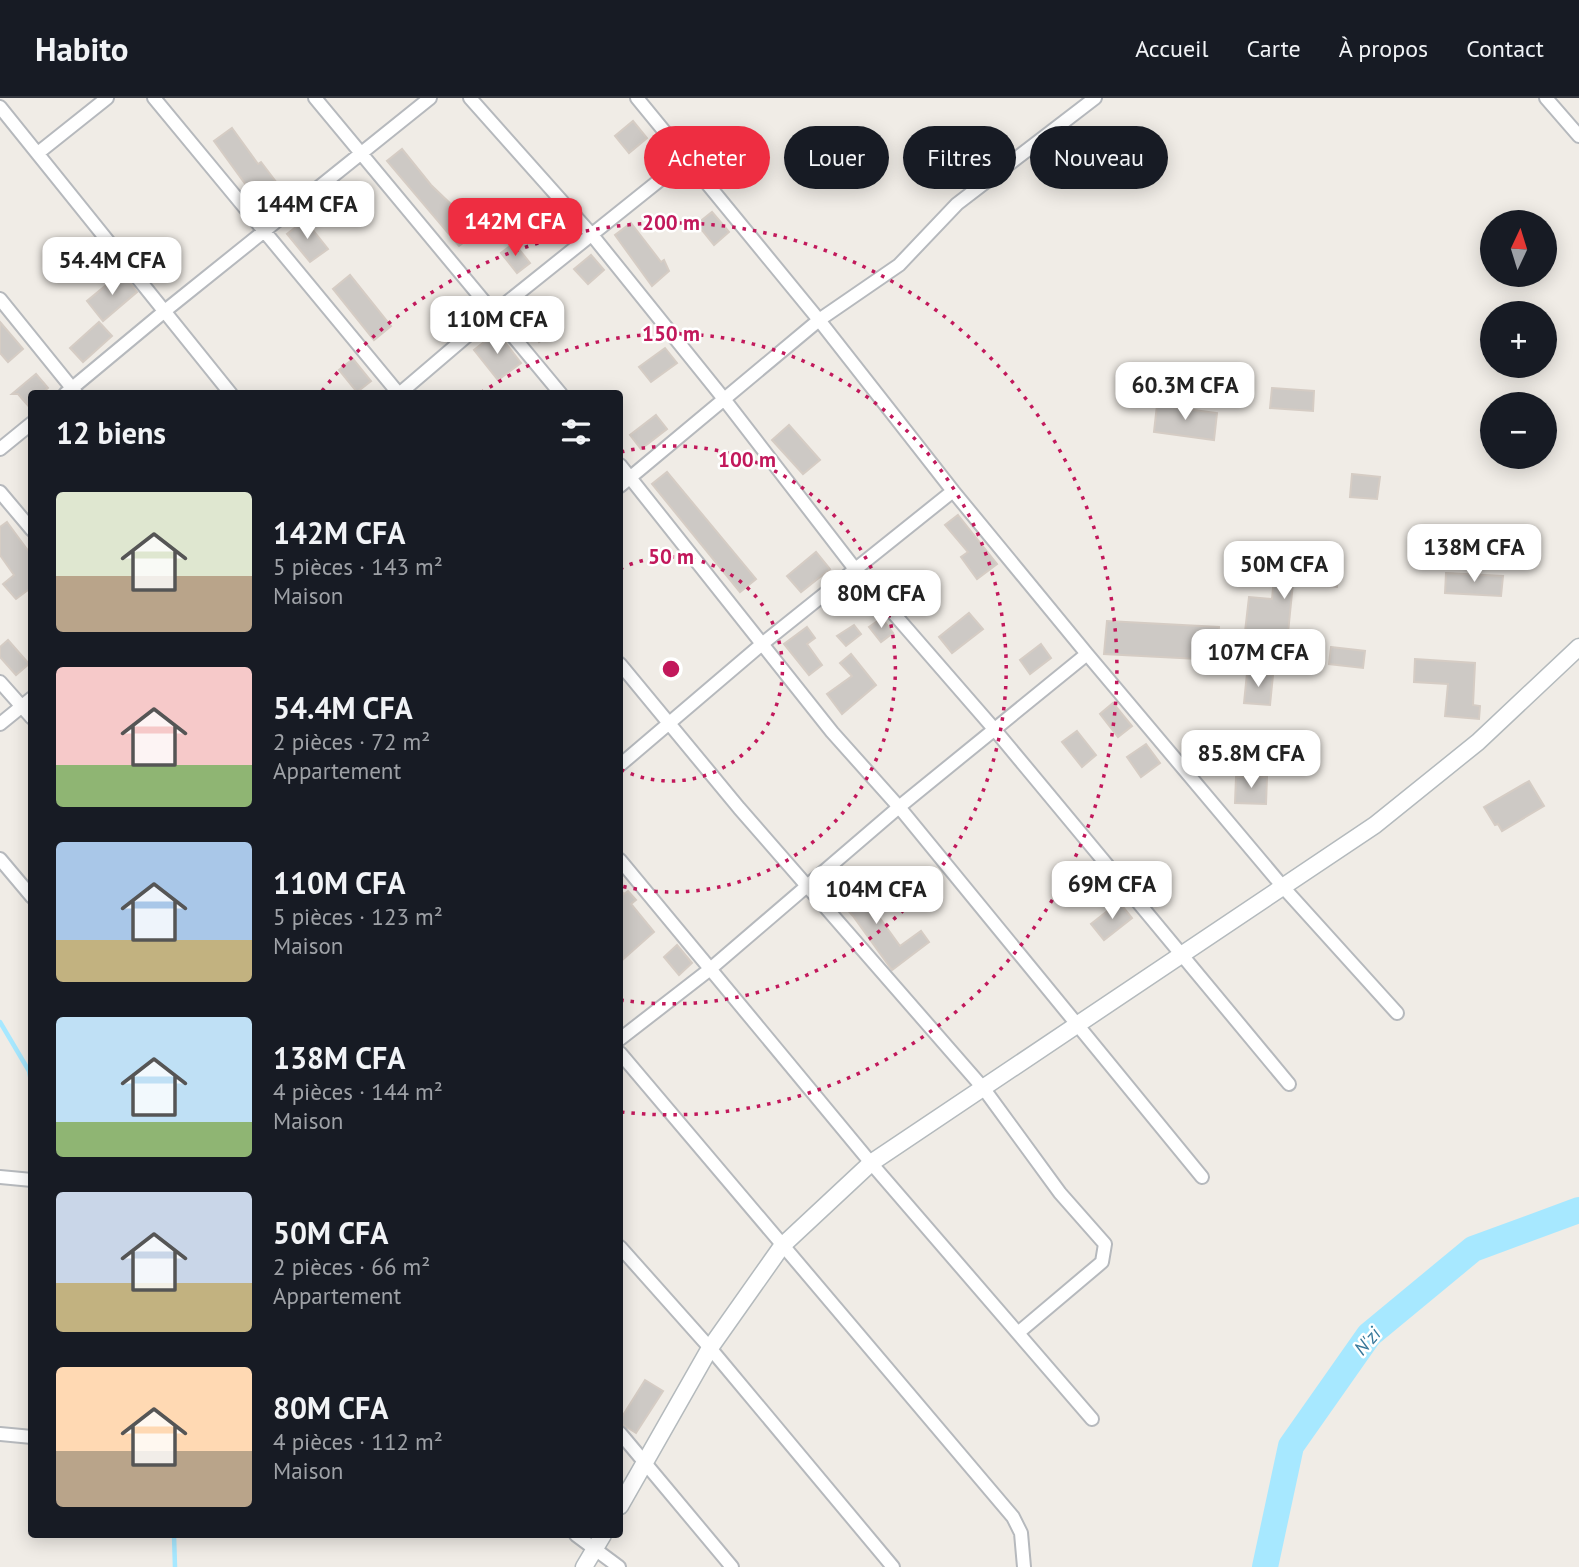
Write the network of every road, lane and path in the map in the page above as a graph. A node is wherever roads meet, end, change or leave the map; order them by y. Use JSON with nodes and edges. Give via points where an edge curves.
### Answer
{"nodes":[{"id":1,"x":107,"y":98,"type":"edge"},
{"id":2,"x":154,"y":98,"type":"edge"},
{"id":3,"x":316,"y":98,"type":"edge"},
{"id":4,"x":430,"y":98,"type":"edge"},
{"id":5,"x":470,"y":98,"type":"edge"},
{"id":6,"x":637,"y":98,"type":"edge"},
{"id":7,"x":1095,"y":98,"type":"edge"},
{"id":8,"x":1546,"y":98,"type":"edge"},
{"id":9,"x":0,"y":107,"type":"edge"},
{"id":10,"x":659,"y":126,"type":"edge"},
{"id":11,"x":1579,"y":136,"type":"edge"},
{"id":12,"x":38,"y":153,"type":"junction"},
{"id":13,"x":361,"y":155,"type":"junction"},
{"id":14,"x":649,"y":189,"type":"edge"},
{"id":15,"x":711,"y":189,"type":"edge"},
{"id":16,"x":264,"y":232,"type":"junction"},
{"id":17,"x":592,"y":235,"type":"junction"},
{"id":18,"x":0,"y":299,"type":"edge"},
{"id":19,"x":166,"y":310,"type":"junction"},
{"id":20,"x":495,"y":312,"type":"junction"},
{"id":21,"x":819,"y":320,"type":"junction"},
{"id":22,"x":69,"y":390,"type":"edge"},
{"id":23,"x":73,"y":390,"type":"edge"},
{"id":24,"x":228,"y":390,"type":"edge"},
{"id":25,"x":396,"y":390,"type":"edge"},
{"id":26,"x":404,"y":390,"type":"edge"},
{"id":27,"x":558,"y":390,"type":"edge"},
{"id":28,"x":724,"y":399,"type":"junction"},
{"id":29,"x":28,"y":425,"type":"edge"},
{"id":30,"x":0,"y":449,"type":"edge"},
{"id":31,"x":625,"y":482,"type":"edge"},
{"id":32,"x":953,"y":491,"type":"junction"},
{"id":33,"x":0,"y":492,"type":"edge"},
{"id":34,"x":28,"y":525,"type":"edge"},
{"id":35,"x":855,"y":569,"type":"junction"},
{"id":36,"x":762,"y":644,"type":"junction"},
{"id":37,"x":1579,"y":647,"type":"edge"},
{"id":38,"x":1087,"y":654,"type":"junction"},
{"id":39,"x":623,"y":668,"type":"edge"},
{"id":40,"x":0,"y":682,"type":"edge"},
{"id":41,"x":27,"y":702,"type":"edge"},
{"id":42,"x":0,"y":724,"type":"edge"},
{"id":43,"x":668,"y":724,"type":"junction"},
{"id":44,"x":995,"y":730,"type":"junction"},
{"id":45,"x":623,"y":762,"type":"edge"},
{"id":46,"x":899,"y":807,"type":"junction"},
{"id":47,"x":0,"y":859,"type":"edge"},
{"id":48,"x":623,"y":864,"type":"edge"},
{"id":49,"x":807,"y":886,"type":"junction"},
{"id":50,"x":1283,"y":887,"type":"junction"},
{"id":51,"x":28,"y":892,"type":"edge"},
{"id":52,"x":1183,"y":955,"type":"junction"},
{"id":53,"x":709,"y":970,"type":"junction"},
{"id":54,"x":1397,"y":1013,"type":"dead end"},
{"id":55,"x":1079,"y":1025,"type":"junction"},
{"id":56,"x":623,"y":1037,"type":"edge"},
{"id":57,"x":623,"y":1056,"type":"edge"},
{"id":58,"x":1289,"y":1084,"type":"dead end"},
{"id":59,"x":984,"y":1089,"type":"junction"},
{"id":60,"x":871,"y":1163,"type":"junction"},
{"id":61,"x":0,"y":1177,"type":"edge"},
{"id":62,"x":1202,"y":1177,"type":"dead end"},
{"id":63,"x":28,"y":1180,"type":"edge"},
{"id":64,"x":782,"y":1246,"type":"junction"},
{"id":65,"x":623,"y":1250,"type":"edge"},
{"id":66,"x":1018,"y":1333,"type":"junction"},
{"id":67,"x":710,"y":1348,"type":"junction"},
{"id":68,"x":1092,"y":1419,"type":"dead end"},
{"id":69,"x":0,"y":1434,"type":"edge"},
{"id":70,"x":28,"y":1437,"type":"edge"},
{"id":71,"x":623,"y":1437,"type":"edge"},
{"id":72,"x":645,"y":1464,"type":"junction"},
{"id":73,"x":623,"y":1501,"type":"edge"},
{"id":74,"x":580,"y":1538,"type":"edge"},
{"id":75,"x":601,"y":1538,"type":"edge"},
{"id":76,"x":594,"y":1550,"type":"junction"},
{"id":77,"x":584,"y":1567,"type":"edge"},
{"id":78,"x":619,"y":1567,"type":"edge"},
{"id":79,"x":732,"y":1567,"type":"edge"},
{"id":80,"x":893,"y":1567,"type":"edge"},
{"id":81,"x":1024,"y":1567,"type":"edge"}],
"edges":[{"from":1,"to":12,"type":"street"},
{"from":2,"to":16,"type":"street"},
{"from":3,"to":13,"type":"street"},
{"from":4,"to":13,"type":"street"},
{"from":5,"to":17,"type":"street"},
{"from":6,"to":10,"type":"street"},
{"from":7,"to":21,"type":"street","via":[[957,205],[900,265]]},
{"from":8,"to":11,"type":"street"},
{"from":9,"to":12,"type":"street"},
{"from":12,"to":19,"type":"street"},
{"from":13,"to":16,"type":"street"},
{"from":13,"to":20,"type":"street"},
{"from":14,"to":17,"type":"street"},
{"from":15,"to":21,"type":"street"},
{"from":16,"to":19,"type":"street"},
{"from":16,"to":25,"type":"street"},
{"from":17,"to":20,"type":"street"},
{"from":17,"to":28,"type":"street"},
{"from":18,"to":22,"type":"street"},
{"from":19,"to":23,"type":"street"},
{"from":19,"to":24,"type":"street"},
{"from":20,"to":26,"type":"street"},
{"from":20,"to":27,"type":"street"},
{"from":21,"to":28,"type":"street"},
{"from":21,"to":32,"type":"street"},
{"from":28,"to":31,"type":"street"},
{"from":28,"to":35,"type":"street"},
{"from":29,"to":30,"type":"street"},
{"from":31,"to":36,"type":"street"},
{"from":32,"to":35,"type":"street"},
{"from":32,"to":38,"type":"street"},
{"from":33,"to":34,"type":"street"},
{"from":35,"to":36,"type":"street"},
{"from":35,"to":44,"type":"street"},
{"from":36,"to":43,"type":"street"},
{"from":36,"to":46,"type":"street"},
{"from":37,"to":50,"type":"main road","via":[[1478,742],[1375,825]]},
{"from":38,"to":44,"type":"street"},
{"from":38,"to":50,"type":"street"},
{"from":39,"to":43,"type":"street"},
{"from":40,"to":41,"type":"street"},
{"from":41,"to":42,"type":"street"},
{"from":43,"to":45,"type":"street"},
{"from":43,"to":49,"type":"street"},
{"from":44,"to":46,"type":"street"},
{"from":44,"to":52,"type":"street"},
{"from":46,"to":49,"type":"street"},
{"from":46,"to":55,"type":"street"},
{"from":47,"to":51,"type":"street"},
{"from":48,"to":53,"type":"street"},
{"from":49,"to":53,"type":"street"},
{"from":49,"to":59,"type":"street"},
{"from":50,"to":52,"type":"main road"},
{"from":50,"to":54,"type":"street"},
{"from":52,"to":55,"type":"main road"},
{"from":52,"to":58,"type":"street"},
{"from":53,"to":56,"type":"street"},
{"from":53,"to":60,"type":"street"},
{"from":55,"to":59,"type":"main road"},
{"from":55,"to":62,"type":"street"},
{"from":57,"to":64,"type":"street"},
{"from":59,"to":60,"type":"main road"},
{"from":59,"to":66,"type":"street","via":[[1060,1193],[1105,1244],[1102,1262]]},
{"from":60,"to":64,"type":"main road"},
{"from":60,"to":66,"type":"street"},
{"from":61,"to":63,"type":"street"},
{"from":64,"to":67,"type":"main road"},
{"from":64,"to":81,"type":"street","via":[[1013,1517],[1021,1533]]},
{"from":65,"to":67,"type":"street"},
{"from":66,"to":68,"type":"street"},
{"from":67,"to":72,"type":"main road"},
{"from":67,"to":80,"type":"street"},
{"from":69,"to":70,"type":"street"},
{"from":71,"to":72,"type":"street"},
{"from":72,"to":73,"type":"main road"},
{"from":72,"to":79,"type":"street"},
{"from":74,"to":76,"type":"street"},
{"from":75,"to":76,"type":"main road"},
{"from":76,"to":77,"type":"main road"},
{"from":76,"to":78,"type":"street"}]}
